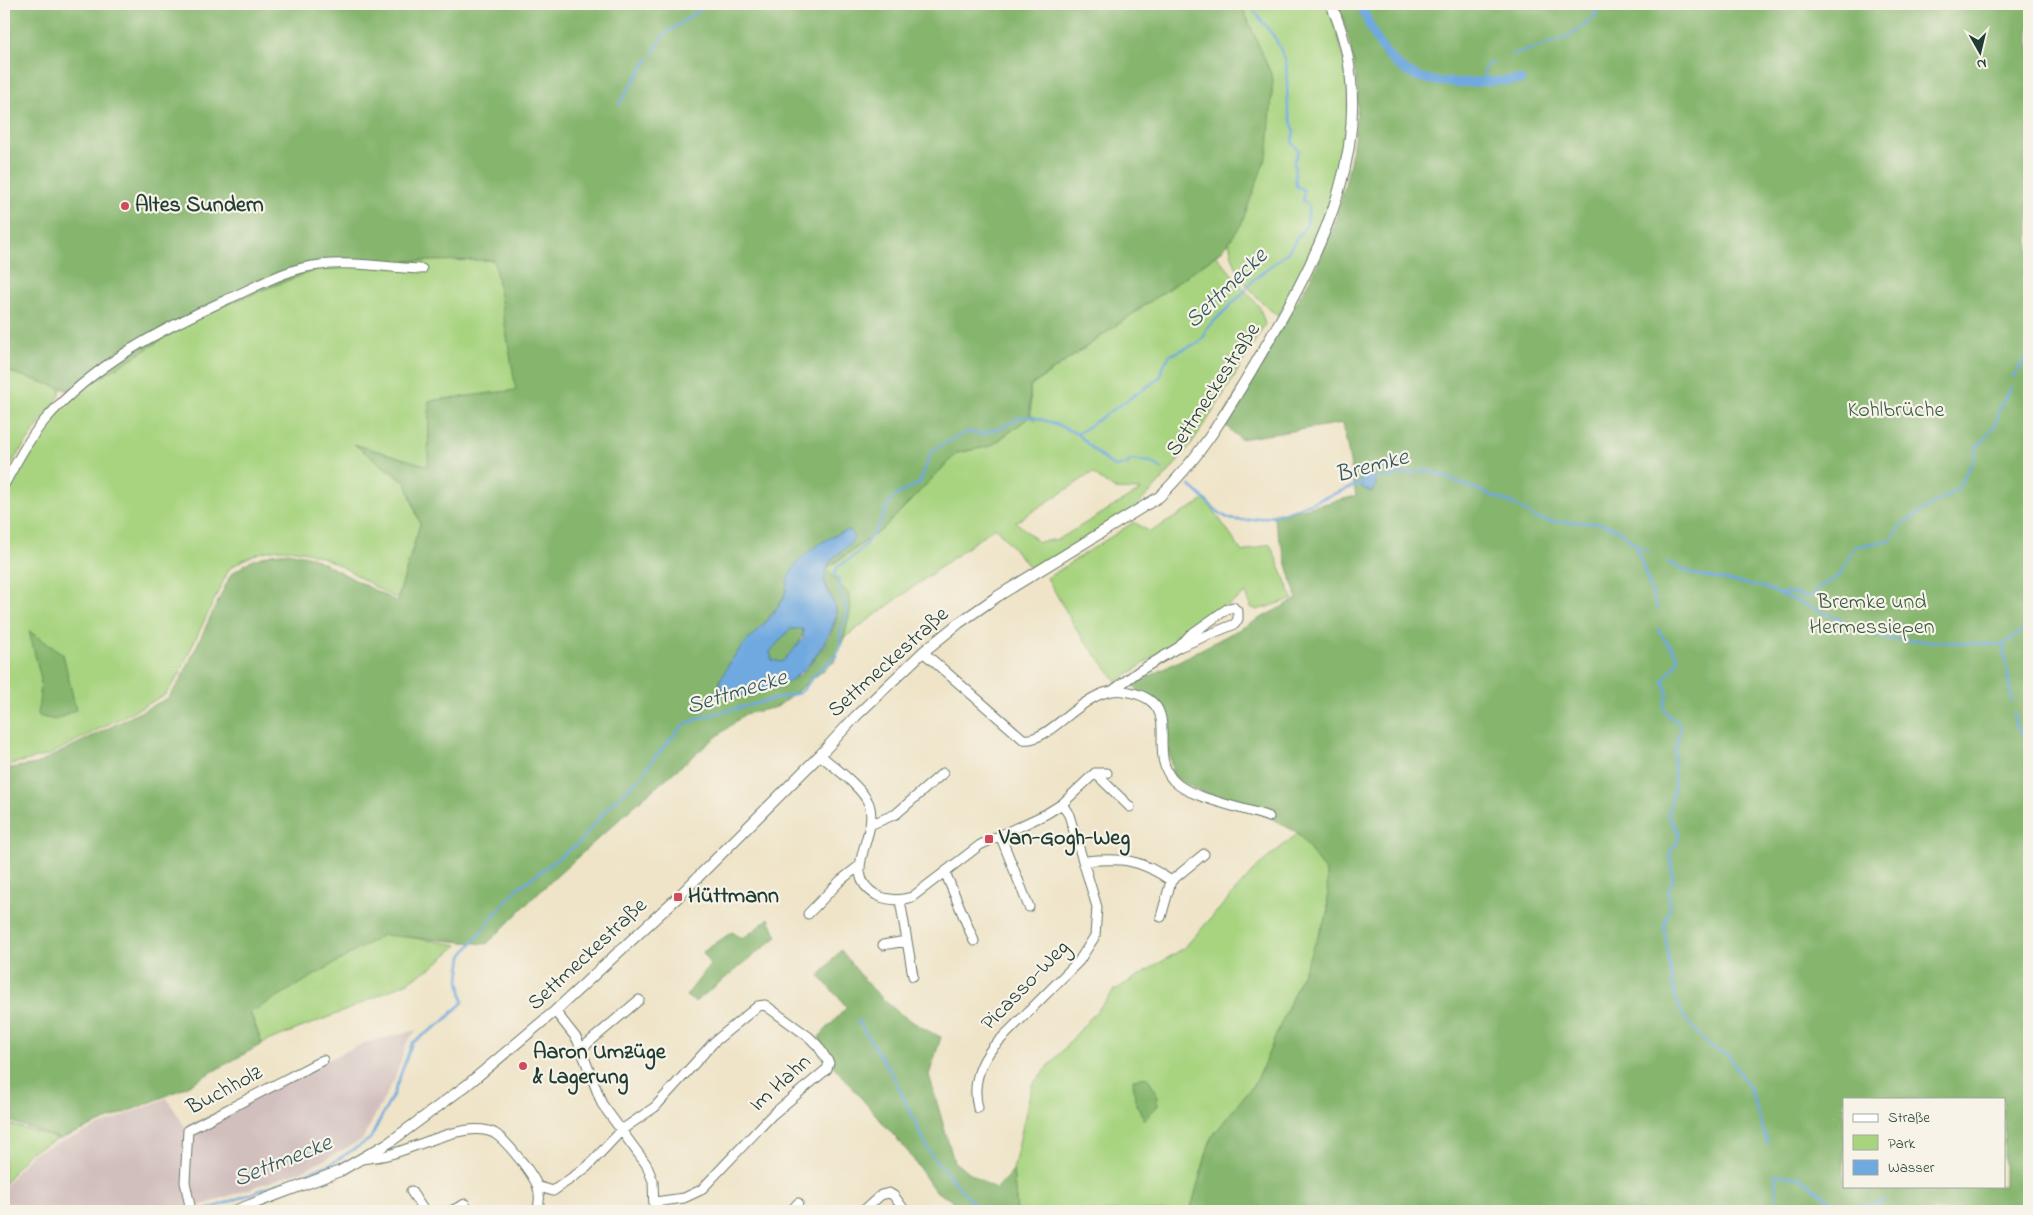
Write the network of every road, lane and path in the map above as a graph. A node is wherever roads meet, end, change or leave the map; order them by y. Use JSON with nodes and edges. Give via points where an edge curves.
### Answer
{"nodes":[{"id":1,"x":1331,"y":4,"type":"edge"},
{"id":2,"x":422,"y":269,"type":"dead end"},
{"id":3,"x":4,"y":485,"type":"edge"},
{"id":4,"x":1179,"y":647,"type":"junction"},
{"id":5,"x":923,"y":652,"type":"junction"},
{"id":6,"x":1112,"y":692,"type":"junction"},
{"id":7,"x":820,"y":755,"type":"junction"},
{"id":8,"x":943,"y":773,"type":"dead end"},
{"id":9,"x":1095,"y":773,"type":"junction"},
{"id":10,"x":1107,"y":773,"type":"dead end"},
{"id":11,"x":1062,"y":804,"type":"junction"},
{"id":12,"x":1130,"y":807,"type":"dead end"},
{"id":13,"x":1269,"y":816,"type":"dead end"},
{"id":14,"x":872,"y":824,"type":"junction"},
{"id":15,"x":1000,"y":834,"type":"junction"},
{"id":16,"x":1204,"y":854,"type":"dead end"},
{"id":17,"x":1084,"y":861,"type":"junction"},
{"id":18,"x":860,"y":866,"type":"junction"},
{"id":19,"x":945,"y":872,"type":"junction"},
{"id":20,"x":1171,"y":881,"type":"junction"},
{"id":21,"x":900,"y":900,"type":"junction"},
{"id":22,"x":1029,"y":907,"type":"dead end"},
{"id":23,"x":808,"y":914,"type":"dead end"},
{"id":24,"x":1161,"y":917,"type":"dead end"},
{"id":25,"x":906,"y":941,"type":"junction"},
{"id":26,"x":974,"y":941,"type":"dead end"},
{"id":27,"x":883,"y":945,"type":"dead end"},
{"id":28,"x":913,"y":976,"type":"dead end"},
{"id":29,"x":639,"y":1000,"type":"dead end"},
{"id":30,"x":556,"y":1011,"type":"junction"},
{"id":31,"x":581,"y":1049,"type":"junction"},
{"id":32,"x":323,"y":1060,"type":"dead end"},
{"id":33,"x":978,"y":1108,"type":"dead end"},
{"id":34,"x":623,"y":1129,"type":"junction"},
{"id":35,"x":361,"y":1159,"type":"junction"},
{"id":36,"x":540,"y":1187,"type":"junction"},
{"id":37,"x":411,"y":1191,"type":"dead end"},
{"id":38,"x":798,"y":1203,"type":"dead end"},
{"id":39,"x":465,"y":1204,"type":"dead end"},
{"id":40,"x":655,"y":1207,"type":"edge"},
{"id":41,"x":191,"y":1211,"type":"edge"},
{"id":42,"x":234,"y":1211,"type":"edge"},
{"id":43,"x":424,"y":1211,"type":"edge"},
{"id":44,"x":451,"y":1211,"type":"edge"},
{"id":45,"x":538,"y":1211,"type":"edge"},
{"id":46,"x":792,"y":1211,"type":"edge"},
{"id":47,"x":863,"y":1211,"type":"edge"},
{"id":48,"x":906,"y":1211,"type":"edge"}],
"edges":[{"from":1,"to":5,"type":"street","name":"Settmeckestraße","via":[[1344,41],[1352,97],[1350,141],[1343,180],[1305,276],[1221,421],[1185,471],[1159,497],[998,596]]},
{"from":2,"to":3,"type":"street","via":[[339,264],[296,270],[182,319],[143,340],[79,386],[44,422],[19,456]]},
{"from":4,"to":4,"type":"street","via":[[1190,634],[1227,609],[1233,607],[1238,612],[1235,624]]},
{"from":4,"to":6,"type":"street"},
{"from":5,"to":6,"type":"street","via":[[1023,739],[1035,739],[1080,705]]},
{"from":5,"to":7,"type":"street","name":"Settmeckestraße"},
{"from":6,"to":13,"type":"street","via":[[1138,694],[1159,709],[1164,763],[1174,782],[1189,791]]},
{"from":7,"to":14,"type":"street","via":[[865,797]]},
{"from":7,"to":30,"type":"street","name":"Settmeckestraße","via":[[678,897]]},
{"from":8,"to":14,"type":"street","via":[[896,814]]},
{"from":9,"to":10,"type":"street"},
{"from":9,"to":11,"type":"street"},
{"from":9,"to":12,"type":"street"},
{"from":11,"to":15,"type":"street"},
{"from":11,"to":17,"type":"street","name":"Picasso-Weg","via":[[1070,815]]},
{"from":14,"to":18,"type":"street"},
{"from":15,"to":19,"type":"street"},
{"from":15,"to":22,"type":"street"},
{"from":16,"to":20,"type":"street"},
{"from":17,"to":20,"type":"street","via":[[1132,860],[1149,866]]},
{"from":17,"to":33,"type":"street","name":"Picasso-Weg","via":[[1097,906],[1095,936],[1079,961],[984,1058],[976,1082]]},
{"from":18,"to":21,"type":"street","via":[[862,878],[874,893],[889,900]]},
{"from":18,"to":23,"type":"street","via":[[841,880]]},
{"from":19,"to":21,"type":"street","via":[[912,897]]},
{"from":19,"to":26,"type":"street"},
{"from":20,"to":24,"type":"street"},
{"from":21,"to":25,"type":"street"},
{"from":25,"to":27,"type":"street"},
{"from":25,"to":28,"type":"street"},
{"from":29,"to":31,"type":"street"},
{"from":30,"to":31,"type":"street"},
{"from":30,"to":35,"type":"street","name":"Settmeckestraße","via":[[460,1090],[390,1142]]},
{"from":31,"to":34,"type":"street","via":[[596,1092]]},
{"from":32,"to":41,"type":"street","name":"Buchholz","via":[[188,1130],[186,1182]]},
{"from":34,"to":36,"type":"street","via":[[587,1167],[569,1180],[553,1191]]},
{"from":34,"to":40,"type":"street","via":[[650,1172]]},
{"from":34,"to":40,"type":"street","name":"Im Hahn","via":[[655,1107],[714,1042],[762,1004],[809,1037],[829,1063],[827,1069],[772,1115],[701,1190]]},
{"from":35,"to":36,"type":"street","via":[[392,1154],[452,1134],[481,1130],[494,1133],[507,1143]]},
{"from":35,"to":42,"type":"street","name":"Settmeckestraße","via":[[319,1181]]},
{"from":36,"to":45,"type":"street"},
{"from":37,"to":43,"type":"street"},
{"from":38,"to":46,"type":"street"},
{"from":39,"to":44,"type":"street"},
{"from":47,"to":48,"type":"street","via":[[881,1195],[889,1193]]}]}
